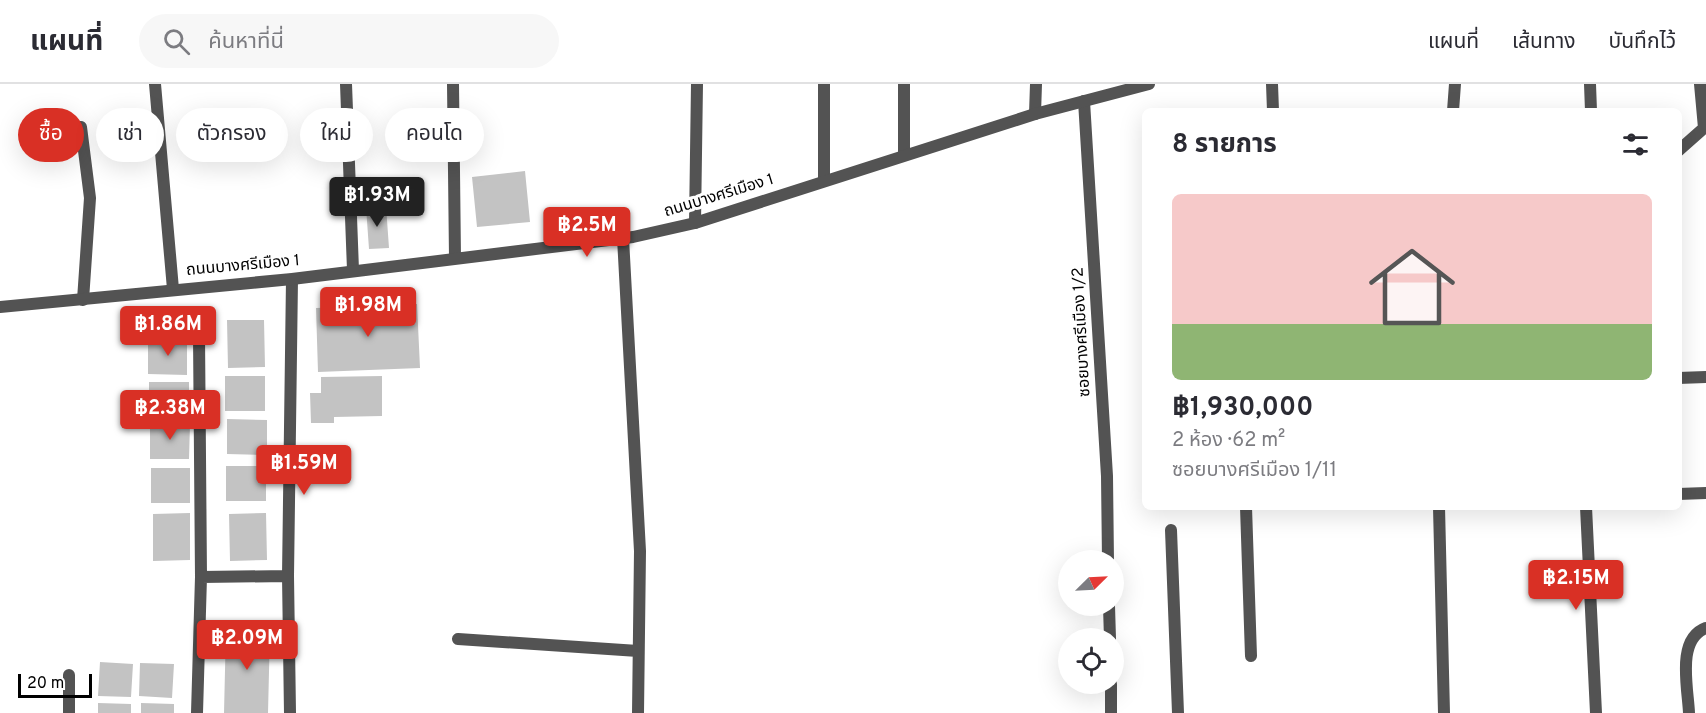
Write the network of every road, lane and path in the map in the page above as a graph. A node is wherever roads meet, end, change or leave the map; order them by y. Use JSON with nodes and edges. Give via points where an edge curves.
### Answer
{"nodes":[{"id":1,"x":155,"y":84,"type":"edge"},
{"id":2,"x":346,"y":84,"type":"edge"},
{"id":3,"x":453,"y":84,"type":"edge"},
{"id":4,"x":697,"y":84,"type":"edge"},
{"id":5,"x":824,"y":84,"type":"edge"},
{"id":6,"x":904,"y":84,"type":"edge"},
{"id":7,"x":1036,"y":84,"type":"edge"},
{"id":8,"x":1149,"y":84,"type":"edge"},
{"id":9,"x":1272,"y":84,"type":"edge"},
{"id":10,"x":1455,"y":84,"type":"edge"},
{"id":11,"x":1590,"y":84,"type":"edge"},
{"id":12,"x":1700,"y":84,"type":"edge"},
{"id":13,"x":1084,"y":101,"type":"junction"},
{"id":14,"x":1273,"y":108,"type":"edge"},
{"id":15,"x":1454,"y":108,"type":"edge"},
{"id":16,"x":1591,"y":108,"type":"edge"},
{"id":17,"x":1035,"y":114,"type":"junction"},
{"id":18,"x":1682,"y":147,"type":"edge"},
{"id":19,"x":84,"y":151,"type":"edge"},
{"id":20,"x":904,"y":155,"type":"junction"},
{"id":21,"x":824,"y":180,"type":"junction"},
{"id":22,"x":695,"y":223,"type":"junction"},
{"id":23,"x":623,"y":238,"type":"junction"},
{"id":24,"x":455,"y":258,"type":"junction"},
{"id":25,"x":353,"y":270,"type":"junction"},
{"id":26,"x":292,"y":279,"type":"junction"},
{"id":27,"x":173,"y":289,"type":"junction"},
{"id":28,"x":83,"y":300,"type":"junction"},
{"id":29,"x":0,"y":307,"type":"edge"},
{"id":30,"x":199,"y":335,"type":"dead end"},
{"id":31,"x":1706,"y":377,"type":"edge"},
{"id":32,"x":1682,"y":378,"type":"edge"},
{"id":33,"x":1706,"y":493,"type":"edge"},
{"id":34,"x":1682,"y":494,"type":"edge"},
{"id":35,"x":1246,"y":510,"type":"edge"},
{"id":36,"x":1440,"y":510,"type":"edge"},
{"id":37,"x":1586,"y":510,"type":"edge"},
{"id":38,"x":1171,"y":530,"type":"dead end"},
{"id":39,"x":1108,"y":550,"type":"edge"},
{"id":40,"x":201,"y":576,"type":"junction"},
{"id":41,"x":288,"y":576,"type":"junction"},
{"id":42,"x":1706,"y":628,"type":"edge"},
{"id":43,"x":458,"y":639,"type":"dead end"},
{"id":44,"x":638,"y":651,"type":"junction"},
{"id":45,"x":1251,"y":656,"type":"dead end"},
{"id":46,"x":69,"y":675,"type":"dead end"},
{"id":47,"x":1111,"y":694,"type":"edge"},
{"id":48,"x":69,"y":713,"type":"edge"},
{"id":49,"x":197,"y":713,"type":"edge"},
{"id":50,"x":290,"y":713,"type":"edge"},
{"id":51,"x":638,"y":713,"type":"edge"},
{"id":52,"x":1111,"y":713,"type":"edge"},
{"id":53,"x":1178,"y":713,"type":"edge"},
{"id":54,"x":1444,"y":713,"type":"edge"},
{"id":55,"x":1596,"y":713,"type":"edge"},
{"id":56,"x":1689,"y":713,"type":"edge"}],
"edges":[{"from":1,"to":27,"type":"street"},
{"from":2,"to":25,"type":"street"},
{"from":3,"to":24,"type":"street"},
{"from":4,"to":22,"type":"street"},
{"from":5,"to":21,"type":"street"},
{"from":6,"to":20,"type":"street"},
{"from":7,"to":17,"type":"street"},
{"from":8,"to":13,"type":"street","name":"ถนนบางศรีเมือง 1"},
{"from":9,"to":14,"type":"street"},
{"from":10,"to":15,"type":"street"},
{"from":11,"to":16,"type":"street"},
{"from":12,"to":18,"type":"street","via":[[1704,128]]},
{"from":13,"to":17,"type":"street","name":"ถนนบางศรีเมือง 1"},
{"from":13,"to":39,"type":"street","name":"ซอยบางศรีเมือง 1/2"},
{"from":17,"to":20,"type":"street","name":"ถนนบางศรีเมือง 1"},
{"from":19,"to":28,"type":"street","via":[[90,198]]},
{"from":20,"to":21,"type":"street","name":"ถนนบางศรีเมือง 1"},
{"from":21,"to":22,"type":"street","name":"ถนนบางศรีเมือง 1"},
{"from":22,"to":23,"type":"street","name":"ถนนบางศรีเมือง 1"},
{"from":23,"to":24,"type":"street","name":"ถนนบางศรีเมือง 1"},
{"from":23,"to":44,"type":"street","via":[[640,551]]},
{"from":24,"to":25,"type":"street","name":"ถนนบางศรีเมือง 1"},
{"from":25,"to":26,"type":"street","name":"ถนนบางศรีเมือง 1"},
{"from":26,"to":27,"type":"street","name":"ถนนบางศรีเมือง 1"},
{"from":26,"to":41,"type":"street"},
{"from":27,"to":28,"type":"street","name":"ถนนบางศรีเมือง 1"},
{"from":28,"to":29,"type":"street","name":"ถนนบางศรีเมือง 1"},
{"from":30,"to":40,"type":"street"},
{"from":31,"to":32,"type":"street"},
{"from":33,"to":34,"type":"street"},
{"from":35,"to":45,"type":"street"},
{"from":36,"to":54,"type":"street"},
{"from":37,"to":55,"type":"street"},
{"from":38,"to":53,"type":"street"},
{"from":40,"to":41,"type":"street"},
{"from":40,"to":49,"type":"street"},
{"from":41,"to":50,"type":"street"},
{"from":42,"to":56,"type":"street","via":[[1692,637],[1687,651]]},
{"from":43,"to":44,"type":"street"},
{"from":44,"to":51,"type":"street"},
{"from":46,"to":48,"type":"street"},
{"from":47,"to":52,"type":"street"}]}
